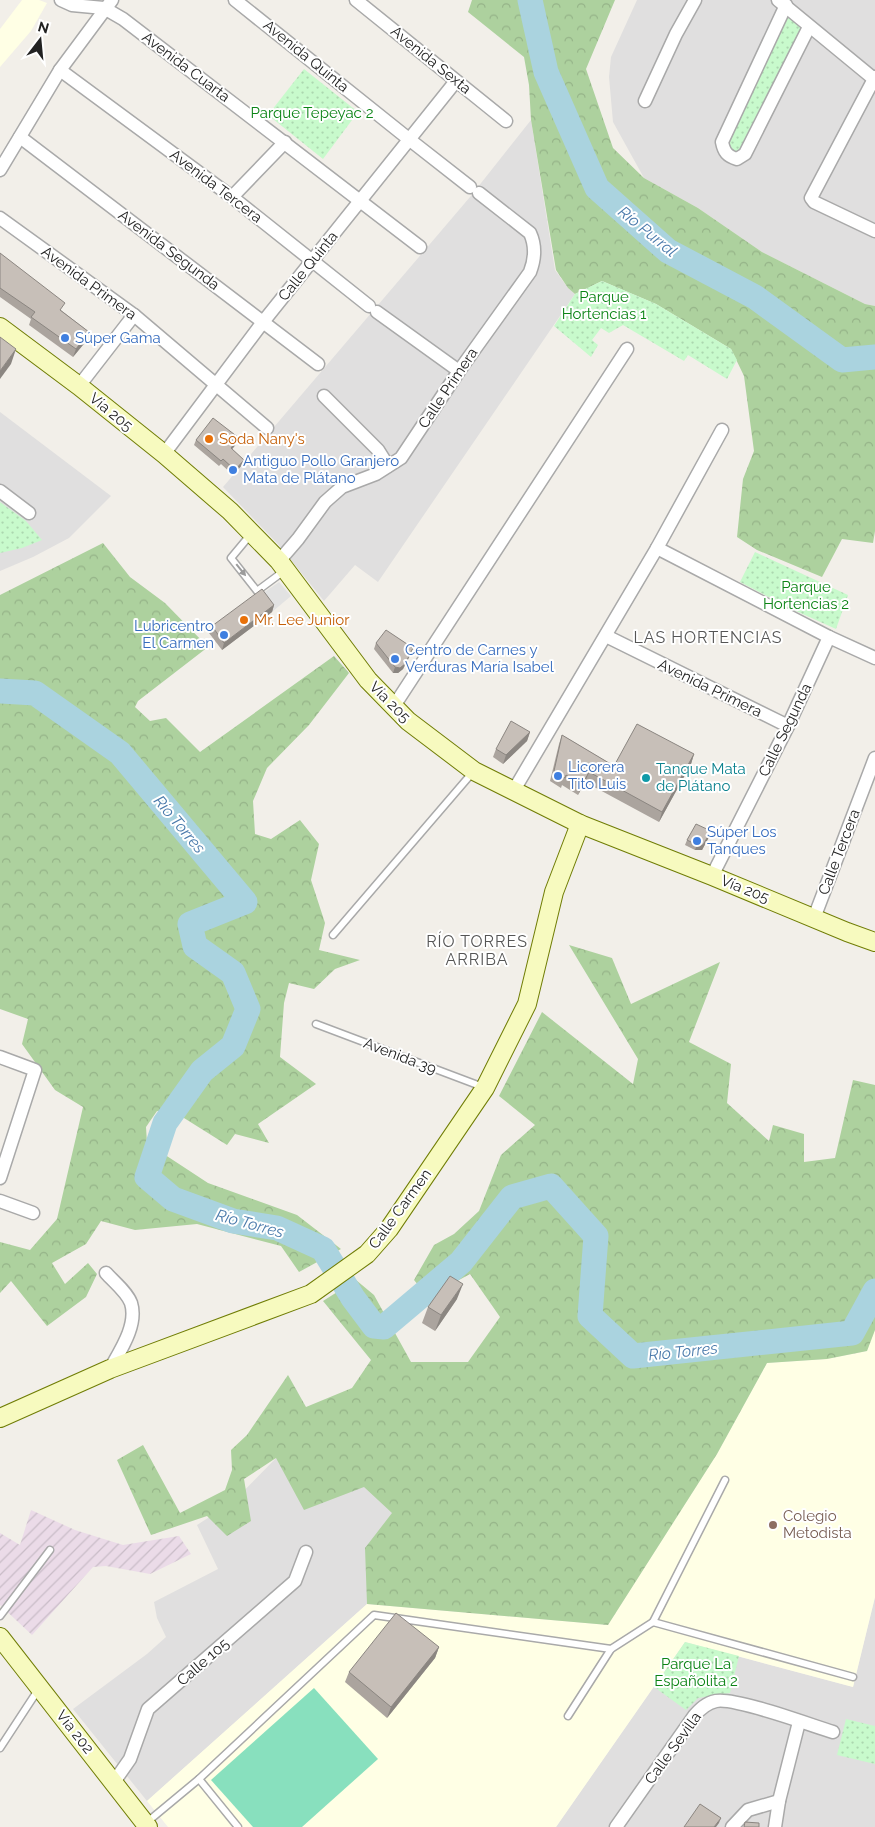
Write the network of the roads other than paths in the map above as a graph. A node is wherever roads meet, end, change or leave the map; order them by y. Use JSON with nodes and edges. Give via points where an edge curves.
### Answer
{"nodes":[{"id":1,"x":61,"y":0,"type":"edge"},
{"id":2,"x":236,"y":0,"type":"edge"},
{"id":3,"x":356,"y":0,"type":"edge"},
{"id":4,"x":694,"y":0,"type":"edge"},
{"id":5,"x":782,"y":3,"type":"edge"},
{"id":6,"x":108,"y":4,"type":"edge"},
{"id":7,"x":810,"y":26,"type":"junction"},
{"id":8,"x":60,"y":70,"type":"junction"},
{"id":9,"x":874,"y":78,"type":"edge"},
{"id":10,"x":456,"y":81,"type":"junction"},
{"id":11,"x":645,"y":101,"type":"dead end"},
{"id":12,"x":506,"y":121,"type":"dead end"},
{"id":13,"x":20,"y":137,"type":"junction"},
{"id":14,"x":410,"y":140,"type":"junction"},
{"id":15,"x":285,"y":142,"type":"junction"},
{"id":16,"x":0,"y":170,"type":"edge"},
{"id":17,"x":474,"y":190,"type":"joint"},
{"id":18,"x":232,"y":197,"type":"junction"},
{"id":19,"x":361,"y":201,"type":"junction"},
{"id":20,"x":0,"y":218,"type":"edge"},
{"id":21,"x":875,"y":231,"type":"edge"},
{"id":22,"x":420,"y":247,"type":"dead end"},
{"id":23,"x":312,"y":261,"type":"junction"},
{"id":24,"x":134,"y":316,"type":"junction"},
{"id":25,"x":263,"y":322,"type":"junction"},
{"id":26,"x":0,"y":327,"type":"edge"},
{"id":27,"x":627,"y":349,"type":"dead end"},
{"id":28,"x":318,"y":364,"type":"dead end"},
{"id":29,"x":460,"y":370,"type":"junction"},
{"id":30,"x":216,"y":384,"type":"junction"},
{"id":31,"x":79,"y":386,"type":"junction"},
{"id":32,"x":324,"y":396,"type":"dead end"},
{"id":33,"x":267,"y":428,"type":"dead end"},
{"id":34,"x":722,"y":430,"type":"dead end"},
{"id":35,"x":164,"y":454,"type":"junction"},
{"id":36,"x":388,"y":466,"type":"junction"},
{"id":37,"x":0,"y":491,"type":"edge"},
{"id":38,"x":29,"y":512,"type":"dead end"},
{"id":39,"x":252,"y":533,"type":"junction"},
{"id":40,"x":657,"y":548,"type":"junction"},
{"id":41,"x":283,"y":566,"type":"junction"},
{"id":42,"x":606,"y":636,"type":"junction"},
{"id":43,"x":829,"y":637,"type":"junction"},
{"id":44,"x":875,"y":658,"type":"edge"},
{"id":45,"x":394,"y":706,"type":"junction"},
{"id":46,"x":788,"y":726,"type":"junction"},
{"id":47,"x":875,"y":758,"type":"edge"},
{"id":48,"x":474,"y":771,"type":"junction"},
{"id":49,"x":514,"y":790,"type":"junction"},
{"id":50,"x":580,"y":824,"type":"junction"},
{"id":51,"x":712,"y":876,"type":"junction"},
{"id":52,"x":814,"y":918,"type":"junction"},
{"id":53,"x":334,"y":934,"type":"dead end"},
{"id":54,"x":875,"y":942,"type":"edge"},
{"id":55,"x":316,"y":1024,"type":"dead end"},
{"id":56,"x":0,"y":1058,"type":"edge"},
{"id":57,"x":485,"y":1088,"type":"junction"},
{"id":58,"x":0,"y":1178,"type":"edge"},
{"id":59,"x":0,"y":1201,"type":"edge"},
{"id":60,"x":33,"y":1213,"type":"dead end"},
{"id":61,"x":106,"y":1273,"type":"dead end"},
{"id":62,"x":110,"y":1369,"type":"junction"},
{"id":63,"x":0,"y":1418,"type":"edge"},
{"id":64,"x":725,"y":1480,"type":"dead end"},
{"id":65,"x":50,"y":1550,"type":"dead end"},
{"id":66,"x":306,"y":1552,"type":"dead end"},
{"id":67,"x":0,"y":1616,"type":"edge"},
{"id":68,"x":653,"y":1622,"type":"junction"},
{"id":69,"x":0,"y":1637,"type":"edge"},
{"id":70,"x":611,"y":1649,"type":"junction"},
{"id":71,"x":853,"y":1677,"type":"dead end"},
{"id":72,"x":40,"y":1687,"type":"junction"},
{"id":73,"x":568,"y":1716,"type":"dead end"},
{"id":74,"x":800,"y":1722,"type":"junction"},
{"id":75,"x":833,"y":1732,"type":"dead end"},
{"id":76,"x":0,"y":1748,"type":"edge"},
{"id":77,"x":199,"y":1779,"type":"junction"},
{"id":78,"x":114,"y":1782,"type":"junction"},
{"id":79,"x":779,"y":1801,"type":"junction"},
{"id":80,"x":147,"y":1825,"type":"edge"},
{"id":81,"x":238,"y":1827,"type":"edge"},
{"id":82,"x":616,"y":1827,"type":"edge"},
{"id":83,"x":732,"y":1827,"type":"edge"},
{"id":84,"x":775,"y":1827,"type":"edge"}],
"edges":[{"from":1,"to":6,"type":"street","name":"Avenida Cuarta","via":[[72,5]]},
{"from":2,"to":14,"type":"street","name":"Avenida Quinta"},
{"from":3,"to":10,"type":"street","name":"Avenida Sexta"},
{"from":4,"to":11,"type":"street"},
{"from":5,"to":7,"type":"street"},
{"from":5,"to":7,"type":"street","via":[[722,142],[729,157],[737,159],[745,154]]},
{"from":6,"to":8,"type":"street"},
{"from":6,"to":15,"type":"street","name":"Avenida Cuarta","via":[[123,19]]},
{"from":7,"to":9,"type":"street"},
{"from":8,"to":13,"type":"street"},
{"from":8,"to":18,"type":"street","name":"Avenida Tercera"},
{"from":9,"to":21,"type":"street","via":[[811,198]]},
{"from":10,"to":12,"type":"street","name":"Avenida Sexta"},
{"from":10,"to":14,"type":"street","name":"Calle Quinta"},
{"from":13,"to":16,"type":"street"},
{"from":13,"to":25,"type":"street","name":"Avenida Segunda"},
{"from":14,"to":17,"type":"street","name":"Avenida Quinta"},
{"from":14,"to":19,"type":"street","name":"Calle Quinta"},
{"from":15,"to":18,"type":"street"},
{"from":15,"to":19,"type":"street","name":"Avenida Cuarta"},
{"from":17,"to":29,"type":"street","name":"Calle Primera","via":[[530,233],[534,242],[534,258],[530,272]]},
{"from":18,"to":23,"type":"street","name":"Avenida Tercera"},
{"from":19,"to":22,"type":"street","name":"Avenida Cuarta"},
{"from":19,"to":23,"type":"street","name":"Calle Quinta"},
{"from":20,"to":24,"type":"street","name":"Avenida Primera"},
{"from":23,"to":25,"type":"street","name":"Calle Quinta"},
{"from":23,"to":29,"type":"street","name":"Avenida Tercera"},
{"from":24,"to":30,"type":"street","name":"Avenida Primera"},
{"from":24,"to":31,"type":"street"},
{"from":25,"to":28,"type":"street","name":"Avenida Segunda"},
{"from":25,"to":30,"type":"street","name":"Calle Quinta"},
{"from":26,"to":31,"type":"main road","name":"Vía 205"},
{"from":27,"to":45,"type":"street"},
{"from":29,"to":36,"type":"street","name":"Calle Primera","via":[[401,458]]},
{"from":30,"to":33,"type":"street","name":"Avenida Primera"},
{"from":30,"to":35,"type":"street","name":"Calle Quinta"},
{"from":31,"to":35,"type":"main road","name":"Vía 205"},
{"from":32,"to":36,"type":"street","via":[[378,450]]},
{"from":34,"to":40,"type":"street"},
{"from":35,"to":39,"type":"main road","name":"Vía 205"},
{"from":36,"to":41,"type":"street","name":"Calle Primera","via":[[342,487],[325,502]]},
{"from":37,"to":38,"type":"street"},
{"from":39,"to":41,"type":"main road","name":"Vía 205"},
{"from":39,"to":41,"type":"lane","one_way":true,"via":[[231,558],[257,591]]},
{"from":40,"to":42,"type":"street"},
{"from":40,"to":43,"type":"street"},
{"from":41,"to":45,"type":"main road","name":"Vía 205","via":[[368,680]]},
{"from":42,"to":46,"type":"street","name":"Avenida Primera"},
{"from":42,"to":49,"type":"street"},
{"from":43,"to":44,"type":"street"},
{"from":43,"to":46,"type":"street","name":"Calle Segunda"},
{"from":45,"to":48,"type":"main road","name":"Vía 205","via":[[408,721]]},
{"from":46,"to":51,"type":"street","name":"Calle Segunda"},
{"from":47,"to":52,"type":"street","name":"Calle Tercera"},
{"from":48,"to":49,"type":"main road","name":"Vía 205"},
{"from":48,"to":53,"type":"lane"},
{"from":49,"to":50,"type":"main road","name":"Vía 205"},
{"from":50,"to":51,"type":"main road","name":"Vía 205"},
{"from":50,"to":57,"type":"main road","name":"Calle Carmen","via":[[554,892],[527,1004]]},
{"from":51,"to":52,"type":"main road","name":"Vía 205"},
{"from":52,"to":54,"type":"main road","name":"Vía 205"},
{"from":55,"to":57,"type":"lane","name":"Avenida 39"},
{"from":56,"to":58,"type":"street","via":[[35,1070]]},
{"from":57,"to":62,"type":"main road","name":"Calle Carmen","via":[[390,1229],[349,1269],[311,1294]]},
{"from":59,"to":60,"type":"street"},
{"from":61,"to":62,"type":"street","via":[[126,1294],[132,1314],[127,1335]]},
{"from":62,"to":63,"type":"main road","name":"Calle Carmen"},
{"from":64,"to":68,"type":"lane"},
{"from":65,"to":67,"type":"lane"},
{"from":66,"to":78,"type":"street","name":"Calle 105","via":[[295,1581],[148,1709],[130,1759]]},
{"from":68,"to":70,"type":"lane"},
{"from":68,"to":71,"type":"lane"},
{"from":69,"to":72,"type":"main road","name":"Vía 202"},
{"from":70,"to":73,"type":"lane"},
{"from":70,"to":77,"type":"lane","via":[[374,1614]]},
{"from":72,"to":76,"type":"lane"},
{"from":72,"to":78,"type":"main road","name":"Vía 202"},
{"from":74,"to":75,"type":"street","name":"Calle Sevilla"},
{"from":74,"to":79,"type":"street"},
{"from":74,"to":82,"type":"street","name":"Calle Sevilla","via":[[735,1702],[717,1700],[708,1704],[694,1716]]},
{"from":77,"to":80,"type":"lane"},
{"from":77,"to":81,"type":"lane"},
{"from":78,"to":80,"type":"main road","name":"Vía 202"},
{"from":79,"to":83,"type":"street","via":[[748,1810]]},
{"from":79,"to":84,"type":"street"}]}
